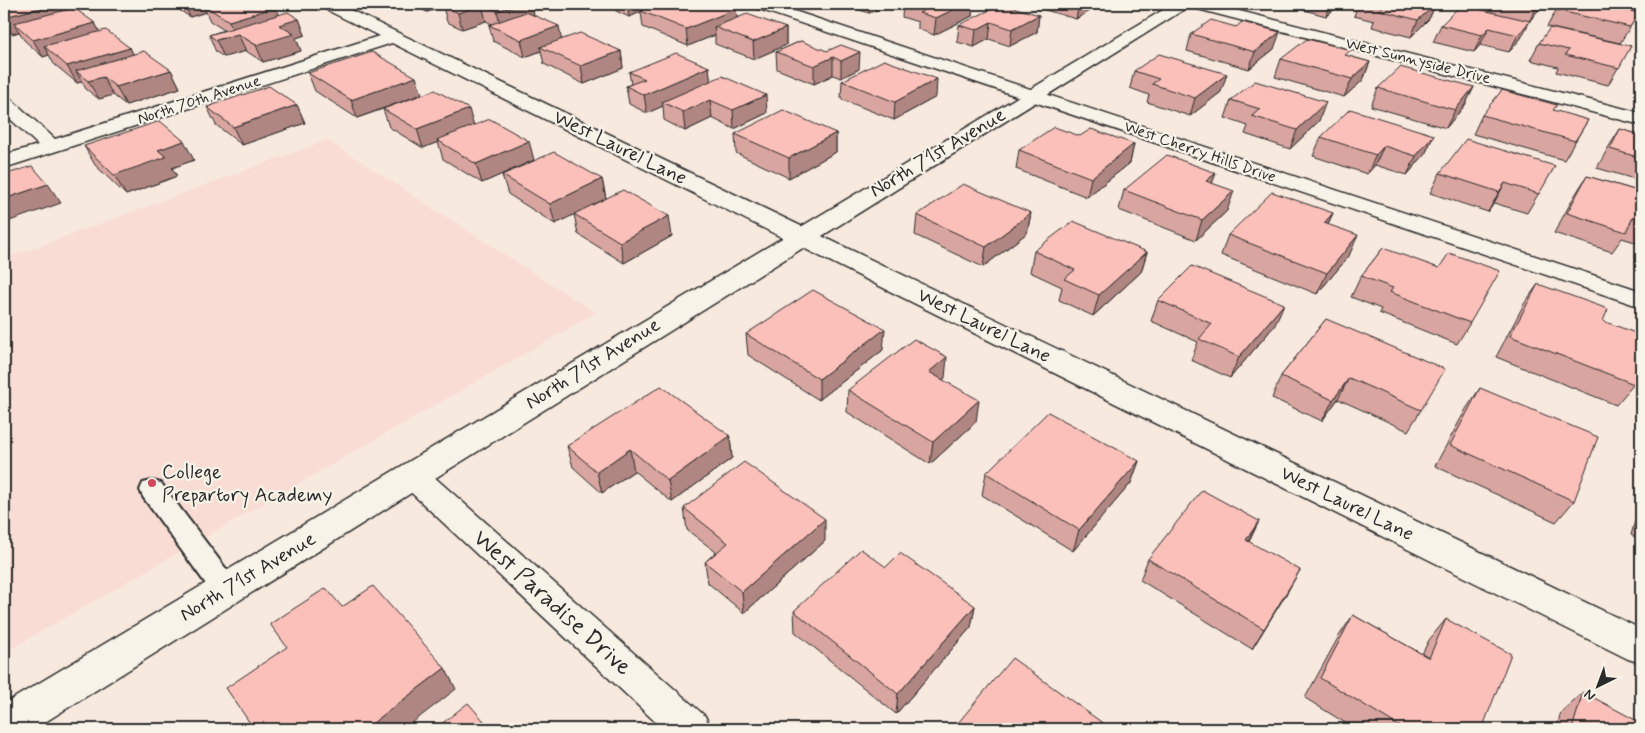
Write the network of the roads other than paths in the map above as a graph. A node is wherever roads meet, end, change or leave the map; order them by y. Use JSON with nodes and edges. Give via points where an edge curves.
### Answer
{"nodes":[{"id":1,"x":326,"y":4,"type":"edge"},
{"id":2,"x":758,"y":4,"type":"edge"},
{"id":3,"x":1183,"y":4,"type":"edge"},
{"id":4,"x":1195,"y":4,"type":"edge"},
{"id":5,"x":1620,"y":4,"type":"edge"},
{"id":6,"x":1641,"y":8,"type":"edge"},
{"id":7,"x":394,"y":37,"type":"junction"},
{"id":8,"x":1032,"y":96,"type":"junction"},
{"id":9,"x":4,"y":103,"type":"edge"},
{"id":10,"x":1641,"y":119,"type":"edge"},
{"id":11,"x":52,"y":147,"type":"junction"},
{"id":12,"x":4,"y":162,"type":"edge"},
{"id":13,"x":800,"y":236,"type":"junction"},
{"id":14,"x":1641,"y":299,"type":"edge"},
{"id":15,"x":413,"y":476,"type":"junction"},
{"id":16,"x":152,"y":490,"type":"dead end"},
{"id":17,"x":226,"y":590,"type":"junction"},
{"id":18,"x":1641,"y":647,"type":"edge"},
{"id":19,"x":4,"y":726,"type":"edge"},
{"id":20,"x":691,"y":729,"type":"edge"}],
"edges":[{"from":1,"to":7,"type":"street","name":"West Laurel Lane"},
{"from":2,"to":8,"type":"street","name":"West Cherry Hills Drive"},
{"from":3,"to":8,"type":"street","name":"North 71st Avenue"},
{"from":4,"to":10,"type":"street","name":"West Sunnyside Drive"},
{"from":5,"to":6,"type":"street"},
{"from":7,"to":11,"type":"street","name":"North 70th Avenue"},
{"from":7,"to":13,"type":"street","name":"West Laurel Lane"},
{"from":8,"to":13,"type":"street","name":"North 71st Avenue"},
{"from":8,"to":14,"type":"street","name":"West Cherry Hills Drive"},
{"from":9,"to":11,"type":"street"},
{"from":11,"to":12,"type":"street","name":"North 70th Avenue"},
{"from":13,"to":15,"type":"street","name":"North 71st Avenue"},
{"from":13,"to":18,"type":"street","name":"West Laurel Lane"},
{"from":15,"to":17,"type":"street","name":"North 71st Avenue"},
{"from":15,"to":20,"type":"street","name":"West Paradise Drive"},
{"from":16,"to":17,"type":"lane"},
{"from":17,"to":19,"type":"street","name":"North 71st Avenue"}]}
